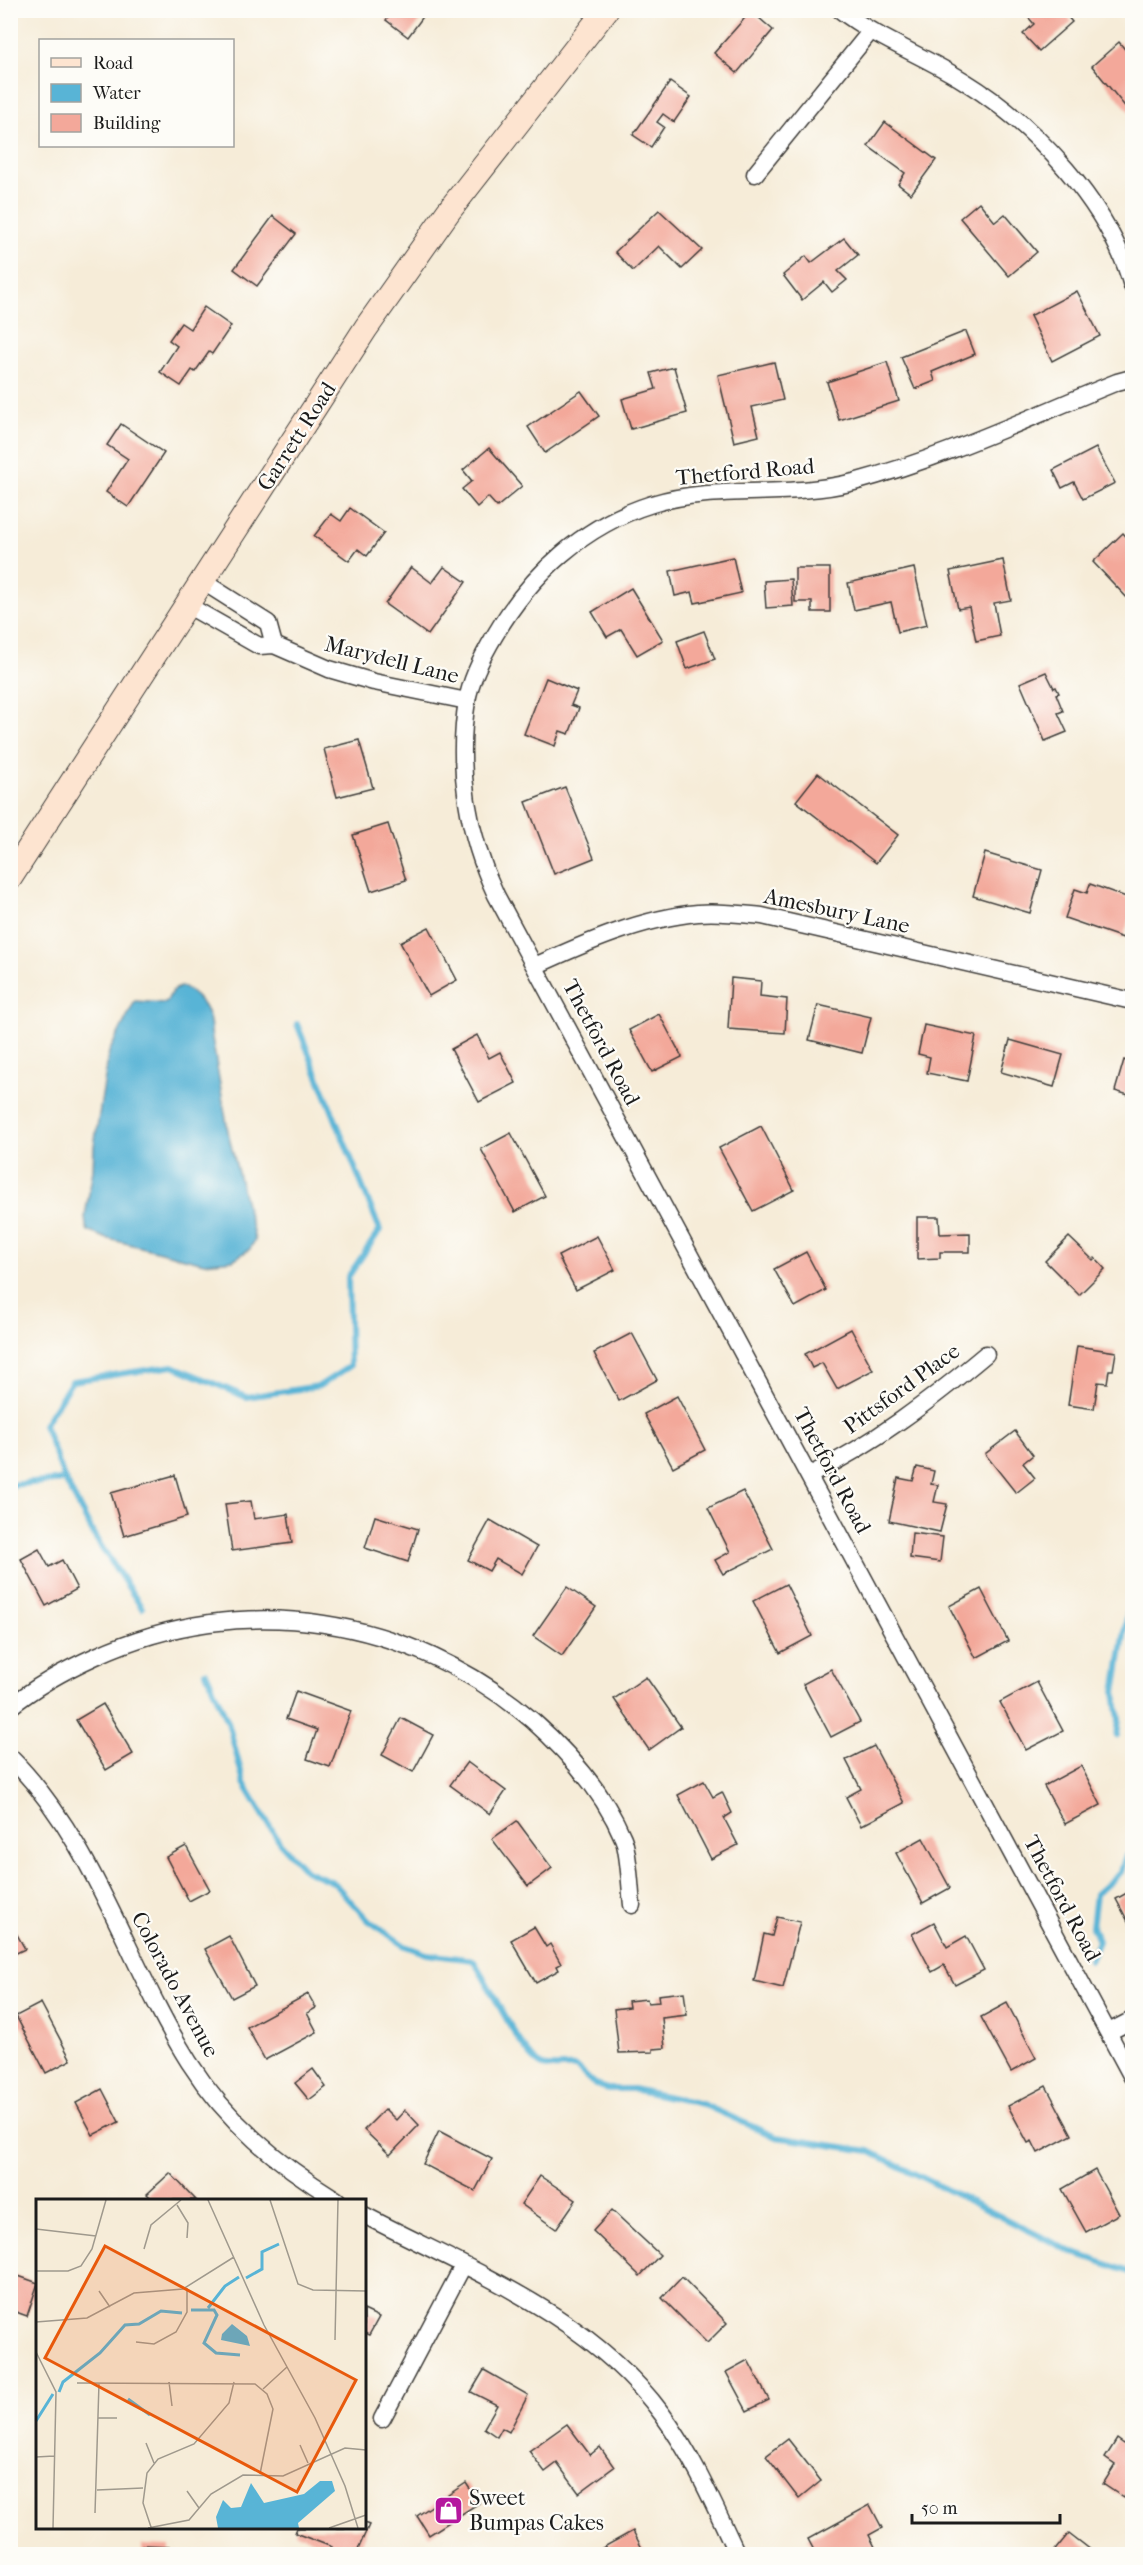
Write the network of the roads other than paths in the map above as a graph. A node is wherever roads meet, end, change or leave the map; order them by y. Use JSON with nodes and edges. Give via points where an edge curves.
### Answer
{"nodes":[{"id":1,"x":606,"y":10,"type":"edge"},
{"id":2,"x":840,"y":10,"type":"edge"},
{"id":3,"x":870,"y":32,"type":"junction"},
{"id":4,"x":755,"y":174,"type":"dead end"},
{"id":5,"x":1132,"y":286,"type":"edge"},
{"id":6,"x":1132,"y":378,"type":"edge"},
{"id":7,"x":202,"y":581,"type":"junction"},
{"id":8,"x":187,"y":605,"type":"junction"},
{"id":9,"x":274,"y":645,"type":"junction"},
{"id":10,"x":467,"y":701,"type":"junction"},
{"id":11,"x":10,"y":878,"type":"edge"},
{"id":12,"x":535,"y":966,"type":"junction"},
{"id":13,"x":1132,"y":1001,"type":"edge"},
{"id":14,"x":986,"y":1354,"type":"dead end"},
{"id":15,"x":810,"y":1475,"type":"junction"},
{"id":16,"x":10,"y":1707,"type":"edge"},
{"id":17,"x":10,"y":1757,"type":"edge"},
{"id":18,"x":632,"y":1905,"type":"dead end"},
{"id":19,"x":1132,"y":2020,"type":"edge"},
{"id":20,"x":1109,"y":2032,"type":"junction"},
{"id":21,"x":1132,"y":2077,"type":"edge"},
{"id":22,"x":336,"y":2199,"type":"edge"},
{"id":23,"x":366,"y":2216,"type":"edge"},
{"id":24,"x":463,"y":2266,"type":"junction"},
{"id":25,"x":382,"y":2419,"type":"dead end"},
{"id":26,"x":737,"y":2554,"type":"edge"}],
"edges":[{"from":1,"to":7,"type":"street","name":"Garrett Road","via":[[419,251]]},
{"from":2,"to":3,"type":"street"},
{"from":3,"to":4,"type":"street"},
{"from":3,"to":5,"type":"street","via":[[963,80],[1016,119],[1094,207],[1113,238]]},
{"from":6,"to":10,"type":"street","name":"Thetford Road","via":[[918,462],[853,482],[811,490],[682,496],[615,519],[570,547],[519,597],[488,647]]},
{"from":7,"to":8,"type":"street","name":"Garrett Road"},
{"from":7,"to":9,"type":"street","via":[[268,623]]},
{"from":8,"to":9,"type":"street","name":"Marydell Lane","via":[[258,646]]},
{"from":8,"to":11,"type":"street","name":"Garrett Road"},
{"from":9,"to":10,"type":"street","name":"Marydell Lane","via":[[329,669]]},
{"from":10,"to":12,"type":"street","name":"Thetford Road","via":[[464,782],[471,828],[482,864]]},
{"from":12,"to":13,"type":"street","name":"Amesbury Lane","via":[[643,924],[698,913],[727,912],[762,916]]},
{"from":12,"to":15,"type":"street","name":"Thetford Road"},
{"from":14,"to":15,"type":"street","name":"Pittsford Place","via":[[884,1433]]},
{"from":15,"to":20,"type":"street","name":"Thetford Road"},
{"from":16,"to":18,"type":"street","via":[[83,1662],[176,1628],[285,1619],[382,1637],[439,1658],[488,1686],[544,1731],[569,1757],[601,1799],[624,1839]]},
{"from":17,"to":22,"type":"street","name":"Colorado Avenue","via":[[75,1840],[171,2030],[202,2081],[264,2149]]},
{"from":19,"to":20,"type":"street"},
{"from":20,"to":21,"type":"street","name":"Thetford Road"},
{"from":23,"to":24,"type":"street"},
{"from":24,"to":25,"type":"street"},
{"from":24,"to":26,"type":"street","via":[[555,2315],[617,2362],[673,2430]]}]}
